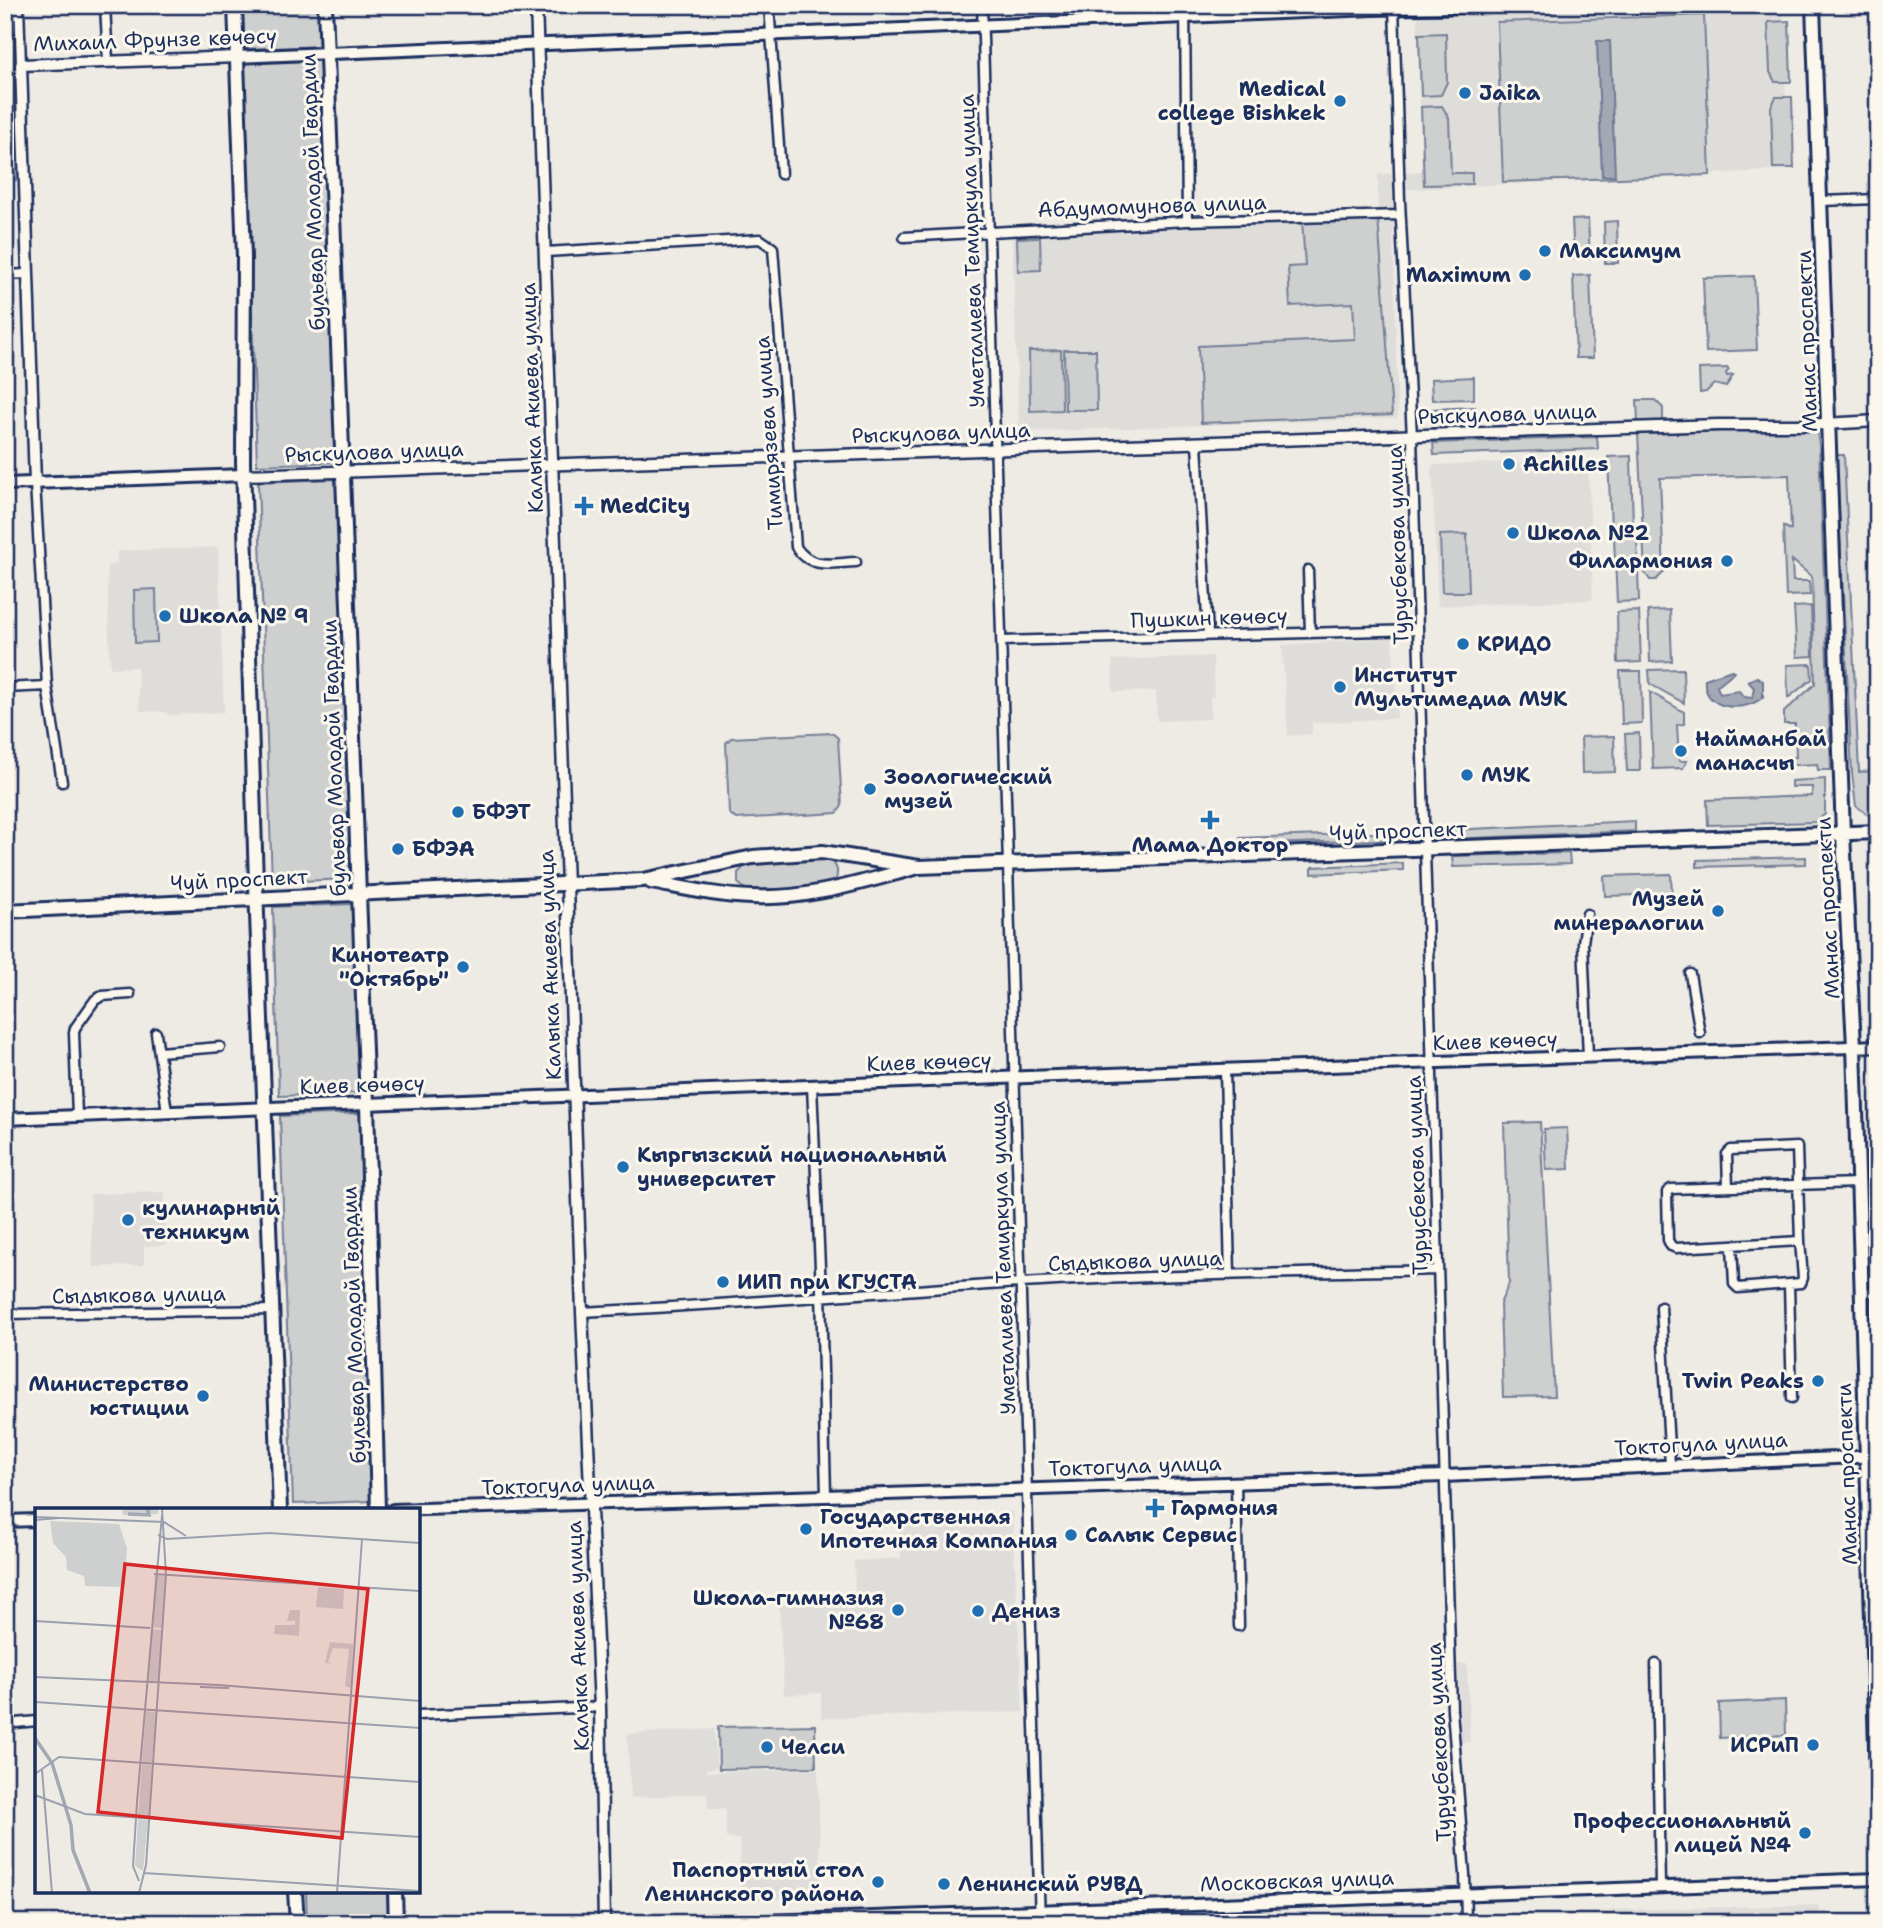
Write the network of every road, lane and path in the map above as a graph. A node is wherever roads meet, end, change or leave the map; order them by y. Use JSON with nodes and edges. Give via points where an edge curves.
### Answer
{"nodes":[{"id":1,"x":19,"y":5,"type":"edge"},
{"id":2,"x":105,"y":5,"type":"edge"},
{"id":3,"x":235,"y":5,"type":"edge"},
{"id":4,"x":325,"y":5,"type":"edge"},
{"id":5,"x":536,"y":5,"type":"edge"},
{"id":6,"x":769,"y":5,"type":"edge"},
{"id":7,"x":982,"y":5,"type":"edge"},
{"id":8,"x":1185,"y":5,"type":"edge"},
{"id":9,"x":1549,"y":5,"type":"edge"},
{"id":10,"x":1813,"y":5,"type":"edge"},
{"id":11,"x":1394,"y":7,"type":"edge"},
{"id":12,"x":1185,"y":18,"type":"junction"},
{"id":13,"x":983,"y":26,"type":"junction"},
{"id":14,"x":771,"y":34,"type":"junction"},
{"id":15,"x":539,"y":44,"type":"junction"},
{"id":16,"x":328,"y":52,"type":"junction"},
{"id":17,"x":237,"y":57,"type":"junction"},
{"id":18,"x":108,"y":61,"type":"junction"},
{"id":19,"x":21,"y":65,"type":"junction"},
{"id":20,"x":781,"y":174,"type":"dead end"},
{"id":21,"x":1878,"y":199,"type":"edge"},
{"id":22,"x":1821,"y":201,"type":"junction"},
{"id":23,"x":1401,"y":215,"type":"junction"},
{"id":24,"x":1187,"y":221,"type":"junction"},
{"id":25,"x":988,"y":231,"type":"junction"},
{"id":26,"x":904,"y":237,"type":"dead end"},
{"id":27,"x":546,"y":252,"type":"junction"},
{"id":28,"x":27,"y":274,"type":"junction"},
{"id":29,"x":5,"y":275,"type":"edge"},
{"id":30,"x":1878,"y":421,"type":"edge"},
{"id":31,"x":1829,"y":423,"type":"junction"},
{"id":32,"x":1412,"y":437,"type":"junction"},
{"id":33,"x":1197,"y":444,"type":"junction"},
{"id":34,"x":996,"y":451,"type":"junction"},
{"id":35,"x":789,"y":457,"type":"junction"},
{"id":36,"x":554,"y":465,"type":"junction"},
{"id":37,"x":342,"y":472,"type":"junction"},
{"id":38,"x":243,"y":475,"type":"junction"},
{"id":39,"x":35,"y":483,"type":"junction"},
{"id":40,"x":5,"y":484,"type":"edge"},
{"id":41,"x":856,"y":562,"type":"dead end"},
{"id":42,"x":1308,"y":570,"type":"dead end"},
{"id":43,"x":1418,"y":630,"type":"junction"},
{"id":44,"x":1310,"y":633,"type":"junction"},
{"id":45,"x":1208,"y":635,"type":"junction"},
{"id":46,"x":1002,"y":641,"type":"junction"},
{"id":47,"x":47,"y":686,"type":"junction"},
{"id":48,"x":5,"y":688,"type":"edge"},
{"id":49,"x":62,"y":782,"type":"dead end"},
{"id":50,"x":1878,"y":832,"type":"edge"},
{"id":51,"x":1843,"y":834,"type":"junction"},
{"id":52,"x":1426,"y":849,"type":"junction"},
{"id":53,"x":1008,"y":864,"type":"junction"},
{"id":54,"x":919,"y":867,"type":"junction"},
{"id":55,"x":643,"y":880,"type":"junction"},
{"id":56,"x":566,"y":883,"type":"junction"},
{"id":57,"x":359,"y":894,"type":"junction"},
{"id":58,"x":257,"y":898,"type":"junction"},
{"id":59,"x":5,"y":911,"type":"edge"},
{"id":60,"x":1587,"y":914,"type":"dead end"},
{"id":61,"x":1690,"y":974,"type":"dead end"},
{"id":62,"x":130,"y":994,"type":"dead end"},
{"id":63,"x":156,"y":1033,"type":"dead end"},
{"id":64,"x":1700,"y":1033,"type":"dead end"},
{"id":65,"x":1854,"y":1046,"type":"junction"},
{"id":66,"x":1878,"y":1046,"type":"edge"},
{"id":67,"x":220,"y":1047,"type":"dead end"},
{"id":68,"x":159,"y":1052,"type":"junction"},
{"id":69,"x":1588,"y":1056,"type":"junction"},
{"id":70,"x":1430,"y":1063,"type":"junction"},
{"id":71,"x":1224,"y":1070,"type":"junction"},
{"id":72,"x":1014,"y":1077,"type":"junction"},
{"id":73,"x":812,"y":1086,"type":"junction"},
{"id":74,"x":574,"y":1095,"type":"junction"},
{"id":75,"x":367,"y":1103,"type":"junction"},
{"id":76,"x":266,"y":1108,"type":"junction"},
{"id":77,"x":167,"y":1112,"type":"junction"},
{"id":78,"x":77,"y":1116,"type":"junction"},
{"id":79,"x":5,"y":1119,"type":"edge"},
{"id":80,"x":1858,"y":1183,"type":"junction"},
{"id":81,"x":1799,"y":1185,"type":"junction"},
{"id":82,"x":1728,"y":1187,"type":"junction"},
{"id":83,"x":1800,"y":1241,"type":"junction"},
{"id":84,"x":1731,"y":1245,"type":"junction"},
{"id":85,"x":1438,"y":1270,"type":"junction"},
{"id":86,"x":1230,"y":1275,"type":"junction"},
{"id":87,"x":1022,"y":1283,"type":"junction"},
{"id":88,"x":1789,"y":1285,"type":"junction"},
{"id":89,"x":1878,"y":1292,"type":"edge"},
{"id":90,"x":1861,"y":1293,"type":"junction"},
{"id":91,"x":821,"y":1298,"type":"junction"},
{"id":92,"x":1661,"y":1307,"type":"dead end"},
{"id":93,"x":274,"y":1310,"type":"junction"},
{"id":94,"x":582,"y":1312,"type":"junction"},
{"id":95,"x":5,"y":1314,"type":"edge"},
{"id":96,"x":1792,"y":1398,"type":"dead end"},
{"id":97,"x":1872,"y":1456,"type":"edge"},
{"id":98,"x":1670,"y":1465,"type":"junction"},
{"id":99,"x":1444,"y":1476,"type":"junction"},
{"id":100,"x":1236,"y":1482,"type":"junction"},
{"id":101,"x":1028,"y":1488,"type":"junction"},
{"id":102,"x":826,"y":1495,"type":"junction"},
{"id":103,"x":592,"y":1503,"type":"junction"},
{"id":104,"x":280,"y":1508,"type":"edge"},
{"id":105,"x":378,"y":1508,"type":"edge"},
{"id":106,"x":420,"y":1509,"type":"edge"},
{"id":107,"x":35,"y":1520,"type":"edge"},
{"id":108,"x":5,"y":1521,"type":"edge"},
{"id":109,"x":1239,"y":1626,"type":"dead end"},
{"id":110,"x":1656,"y":1664,"type":"dead end"},
{"id":111,"x":600,"y":1707,"type":"junction"},
{"id":112,"x":420,"y":1715,"type":"edge"},
{"id":113,"x":35,"y":1721,"type":"edge"},
{"id":114,"x":5,"y":1724,"type":"edge"},
{"id":115,"x":1878,"y":1809,"type":"edge"},
{"id":116,"x":1878,"y":1879,"type":"edge"},
{"id":117,"x":1660,"y":1886,"type":"junction"},
{"id":118,"x":295,"y":1893,"type":"edge"},
{"id":119,"x":395,"y":1893,"type":"edge"},
{"id":120,"x":1465,"y":1894,"type":"junction"},
{"id":121,"x":1040,"y":1909,"type":"junction"},
{"id":122,"x":298,"y":1923,"type":"edge"},
{"id":123,"x":396,"y":1923,"type":"edge"},
{"id":124,"x":604,"y":1923,"type":"edge"},
{"id":125,"x":717,"y":1923,"type":"edge"},
{"id":126,"x":1040,"y":1923,"type":"edge"},
{"id":127,"x":1466,"y":1923,"type":"edge"}],
"edges":[{"from":1,"to":19,"type":"street"},
{"from":2,"to":18,"type":"street"},
{"from":3,"to":17,"type":"main road"},
{"from":4,"to":16,"type":"main road","name":"бульвар Молодой Гвардии"},
{"from":5,"to":15,"type":"street","name":"Калыка Акиева улица"},
{"from":6,"to":14,"type":"street"},
{"from":7,"to":13,"type":"street","name":"Уметалиева Темиркула улица"},
{"from":8,"to":12,"type":"street"},
{"from":9,"to":11,"type":"main road","name":"Михаил Фрунзе көчөсү"},
{"from":10,"to":22,"type":"main road","name":"Манас проспекти"},
{"from":11,"to":12,"type":"main road","name":"Михаил Фрунзе көчөсү"},
{"from":11,"to":23,"type":"street","name":"Турусбекова улица"},
{"from":12,"to":13,"type":"main road","name":"Михаил Фрунзе көчөсү"},
{"from":12,"to":24,"type":"street"},
{"from":13,"to":14,"type":"main road","name":"Михаил Фрунзе көчөсү"},
{"from":13,"to":25,"type":"street","name":"Уметалиева Темиркула улица"},
{"from":14,"to":15,"type":"main road","name":"Михаил Фрунзе көчөсү"},
{"from":14,"to":20,"type":"street"},
{"from":15,"to":16,"type":"main road","name":"Михаил Фрунзе көчөсү"},
{"from":15,"to":27,"type":"street","name":"Калыка Акиева улица"},
{"from":16,"to":17,"type":"main road","name":"Михаил Фрунзе көчөсү"},
{"from":16,"to":37,"type":"main road","name":"бульвар Молодой Гвардии"},
{"from":17,"to":18,"type":"street","name":"Михаил Фрунзе көчөсү"},
{"from":17,"to":38,"type":"main road","via":[[244,257]]},
{"from":18,"to":19,"type":"street","name":"Михаил Фрунзе көчөсү"},
{"from":19,"to":28,"type":"street"},
{"from":21,"to":22,"type":"street"},
{"from":22,"to":31,"type":"main road","name":"Манас проспекти"},
{"from":23,"to":24,"type":"street","name":"Абдумомунова улица"},
{"from":23,"to":32,"type":"street","name":"Турусбекова улица"},
{"from":24,"to":25,"type":"street","name":"Абдумомунова улица"},
{"from":25,"to":26,"type":"street","name":"Абдумомунова улица"},
{"from":25,"to":34,"type":"street","name":"Уметалиева Темиркула улица"},
{"from":27,"to":35,"type":"street","name":"Тимирязева улица","via":[[760,239],[773,248]]},
{"from":27,"to":36,"type":"street","name":"Калыка Акиева улица"},
{"from":28,"to":29,"type":"street"},
{"from":28,"to":39,"type":"street"},
{"from":30,"to":31,"type":"street","name":"Рыскулова улица"},
{"from":31,"to":32,"type":"street","name":"Рыскулова улица"},
{"from":31,"to":51,"type":"main road","name":"Манас проспекти"},
{"from":32,"to":33,"type":"street","name":"Рыскулова улица"},
{"from":32,"to":43,"type":"street","name":"Турусбекова улица"},
{"from":33,"to":34,"type":"street","name":"Рыскулова улица"},
{"from":33,"to":45,"type":"street"},
{"from":34,"to":35,"type":"street","name":"Рыскулова улица"},
{"from":34,"to":46,"type":"street","name":"Уметалиева Темиркула улица"},
{"from":35,"to":36,"type":"street","name":"Рыскулова улица"},
{"from":35,"to":41,"type":"street","name":"Тимирязева улица","via":[[796,547],[803,558],[817,563]]},
{"from":36,"to":37,"type":"street","name":"Рыскулова улица"},
{"from":36,"to":56,"type":"street","name":"Калыка Акиева улица"},
{"from":37,"to":38,"type":"street","name":"Рыскулова улица"},
{"from":37,"to":57,"type":"main road","name":"бульвар Молодой Гвардии"},
{"from":38,"to":39,"type":"main road","name":"Рыскулова улица"},
{"from":38,"to":58,"type":"main road"},
{"from":39,"to":40,"type":"main road","name":"Рыскулова улица"},
{"from":39,"to":47,"type":"street"},
{"from":42,"to":44,"type":"street"},
{"from":43,"to":44,"type":"street","name":"Пушкин көчөсү"},
{"from":43,"to":52,"type":"street","name":"Турусбекова улица"},
{"from":44,"to":45,"type":"street","name":"Пушкин көчөсү"},
{"from":45,"to":46,"type":"street","name":"Пушкин көчөсү"},
{"from":46,"to":53,"type":"street","name":"Уметалиева Темиркула улица"},
{"from":47,"to":48,"type":"street"},
{"from":47,"to":49,"type":"street"},
{"from":50,"to":51,"type":"main road","name":"Чуй проспект"},
{"from":51,"to":52,"type":"main road","name":"Чуй проспект"},
{"from":51,"to":65,"type":"main road","name":"Манас проспекти"},
{"from":52,"to":53,"type":"main road","name":"Чуй проспект"},
{"from":52,"to":70,"type":"street","name":"Турусбекова улица"},
{"from":53,"to":54,"type":"main road","name":"Чуй проспект"},
{"from":53,"to":72,"type":"street","name":"Уметалиева Темиркула улица"},
{"from":54,"to":55,"type":"main road","name":"Чуй проспект","via":[[822,852],[740,859]]},
{"from":54,"to":55,"type":"main road","name":"Чуй проспект","via":[[824,892],[755,898]]},
{"from":55,"to":56,"type":"main road","name":"Чуй проспект"},
{"from":56,"to":57,"type":"main road","name":"Чуй проспект"},
{"from":56,"to":74,"type":"street","name":"Калыка Акиева улица"},
{"from":57,"to":58,"type":"main road","name":"Чуй проспект"},
{"from":57,"to":75,"type":"main road","name":"бульвар Молодой Гвардии"},
{"from":58,"to":59,"type":"main road","name":"Чуй проспект"},
{"from":58,"to":76,"type":"main road"},
{"from":60,"to":69,"type":"street","via":[[1583,943]]},
{"from":61,"to":64,"type":"street"},
{"from":62,"to":78,"type":"street","via":[[95,1000],[75,1028]]},
{"from":63,"to":68,"type":"street"},
{"from":65,"to":66,"type":"main road","name":"Киев көчөсү"},
{"from":65,"to":69,"type":"main road","name":"Киев көчөсү"},
{"from":65,"to":80,"type":"main road","name":"Манас проспекти"},
{"from":67,"to":68,"type":"street"},
{"from":68,"to":77,"type":"street"},
{"from":69,"to":70,"type":"main road","name":"Киев көчөсү"},
{"from":70,"to":71,"type":"main road","name":"Киев көчөсү"},
{"from":70,"to":85,"type":"street","name":"Турусбекова улица"},
{"from":71,"to":72,"type":"main road","name":"Киев көчөсү"},
{"from":71,"to":86,"type":"street"},
{"from":72,"to":73,"type":"main road","name":"Киев көчөсү"},
{"from":72,"to":87,"type":"street","name":"Уметалиева Темиркула улица"},
{"from":73,"to":74,"type":"main road","name":"Киев көчөсү"},
{"from":73,"to":91,"type":"street"},
{"from":74,"to":75,"type":"main road","name":"Киев көчөсү"},
{"from":74,"to":94,"type":"street","name":"Калыка Акиева улица"},
{"from":75,"to":76,"type":"main road","name":"Киев көчөсү"},
{"from":75,"to":105,"type":"main road","name":"бульвар Молодой Гвардии"},
{"from":76,"to":77,"type":"main road","name":"Киев көчөсү"},
{"from":76,"to":93,"type":"main road"},
{"from":77,"to":78,"type":"main road","name":"Киев көчөсү"},
{"from":78,"to":79,"type":"main road","name":"Киев көчөсү"},
{"from":80,"to":81,"type":"street"},
{"from":80,"to":90,"type":"main road","name":"Манас проспекти"},
{"from":81,"to":82,"type":"street"},
{"from":81,"to":82,"type":"street","via":[[1797,1147],[1793,1146],[1731,1150],[1727,1154]]},
{"from":81,"to":83,"type":"street"},
{"from":82,"to":84,"type":"street","via":[[1671,1189],[1668,1240],[1676,1248]]},
{"from":83,"to":84,"type":"street"},
{"from":83,"to":88,"type":"street","via":[[1803,1278],[1801,1283]]},
{"from":84,"to":88,"type":"street","via":[[1738,1288]]},
{"from":85,"to":86,"type":"street","name":"Сыдыкова улица"},
{"from":85,"to":99,"type":"street","name":"Турусбекова улица"},
{"from":86,"to":87,"type":"street","name":"Сыдыкова улица"},
{"from":87,"to":91,"type":"street","name":"Сыдыкова улица"},
{"from":87,"to":101,"type":"street","name":"Уметалиева Темиркула улица"},
{"from":88,"to":96,"type":"street"},
{"from":89,"to":90,"type":"street"},
{"from":90,"to":97,"type":"main road","name":"Манас проспекти"},
{"from":91,"to":94,"type":"street","name":"Сыдыкова улица"},
{"from":91,"to":102,"type":"street"},
{"from":92,"to":98,"type":"street"},
{"from":93,"to":95,"type":"street","name":"Сыдыкова улица"},
{"from":93,"to":104,"type":"main road"},
{"from":94,"to":103,"type":"street","name":"Калыка Акиева улица"},
{"from":97,"to":98,"type":"main road","name":"Токтогула улица"},
{"from":97,"to":115,"type":"main road","name":"Манас проспекти"},
{"from":98,"to":99,"type":"main road","name":"Токтогула улица"},
{"from":99,"to":100,"type":"main road","name":"Токтогула улица"},
{"from":99,"to":120,"type":"street","name":"Турусбекова улица","via":[[1452,1710]]},
{"from":100,"to":101,"type":"main road","name":"Токтогула улица"},
{"from":100,"to":109,"type":"street"},
{"from":101,"to":102,"type":"main road","name":"Токтогула улица"},
{"from":101,"to":121,"type":"street","name":"Уметалиева Темиркула улица"},
{"from":102,"to":103,"type":"main road","name":"Токтогула улица"},
{"from":103,"to":106,"type":"main road","name":"Токтогула улица"},
{"from":103,"to":111,"type":"street","name":"Калыка Акиева улица"},
{"from":107,"to":108,"type":"main road"},
{"from":110,"to":117,"type":"street"},
{"from":111,"to":112,"type":"street"},
{"from":111,"to":124,"type":"street","name":"Калыка Акиева улица"},
{"from":113,"to":114,"type":"street"},
{"from":116,"to":117,"type":"main road","name":"Московская улица"},
{"from":117,"to":120,"type":"main road","name":"Московская улица"},
{"from":118,"to":122,"type":"main road"},
{"from":119,"to":123,"type":"main road"},
{"from":120,"to":121,"type":"main road","name":"Московская улица"},
{"from":120,"to":127,"type":"street","name":"Турусбекова улица"},
{"from":121,"to":125,"type":"main road","name":"Московская улица"},
{"from":121,"to":126,"type":"street","name":"Уметалиева Темиркула улица"}]}
